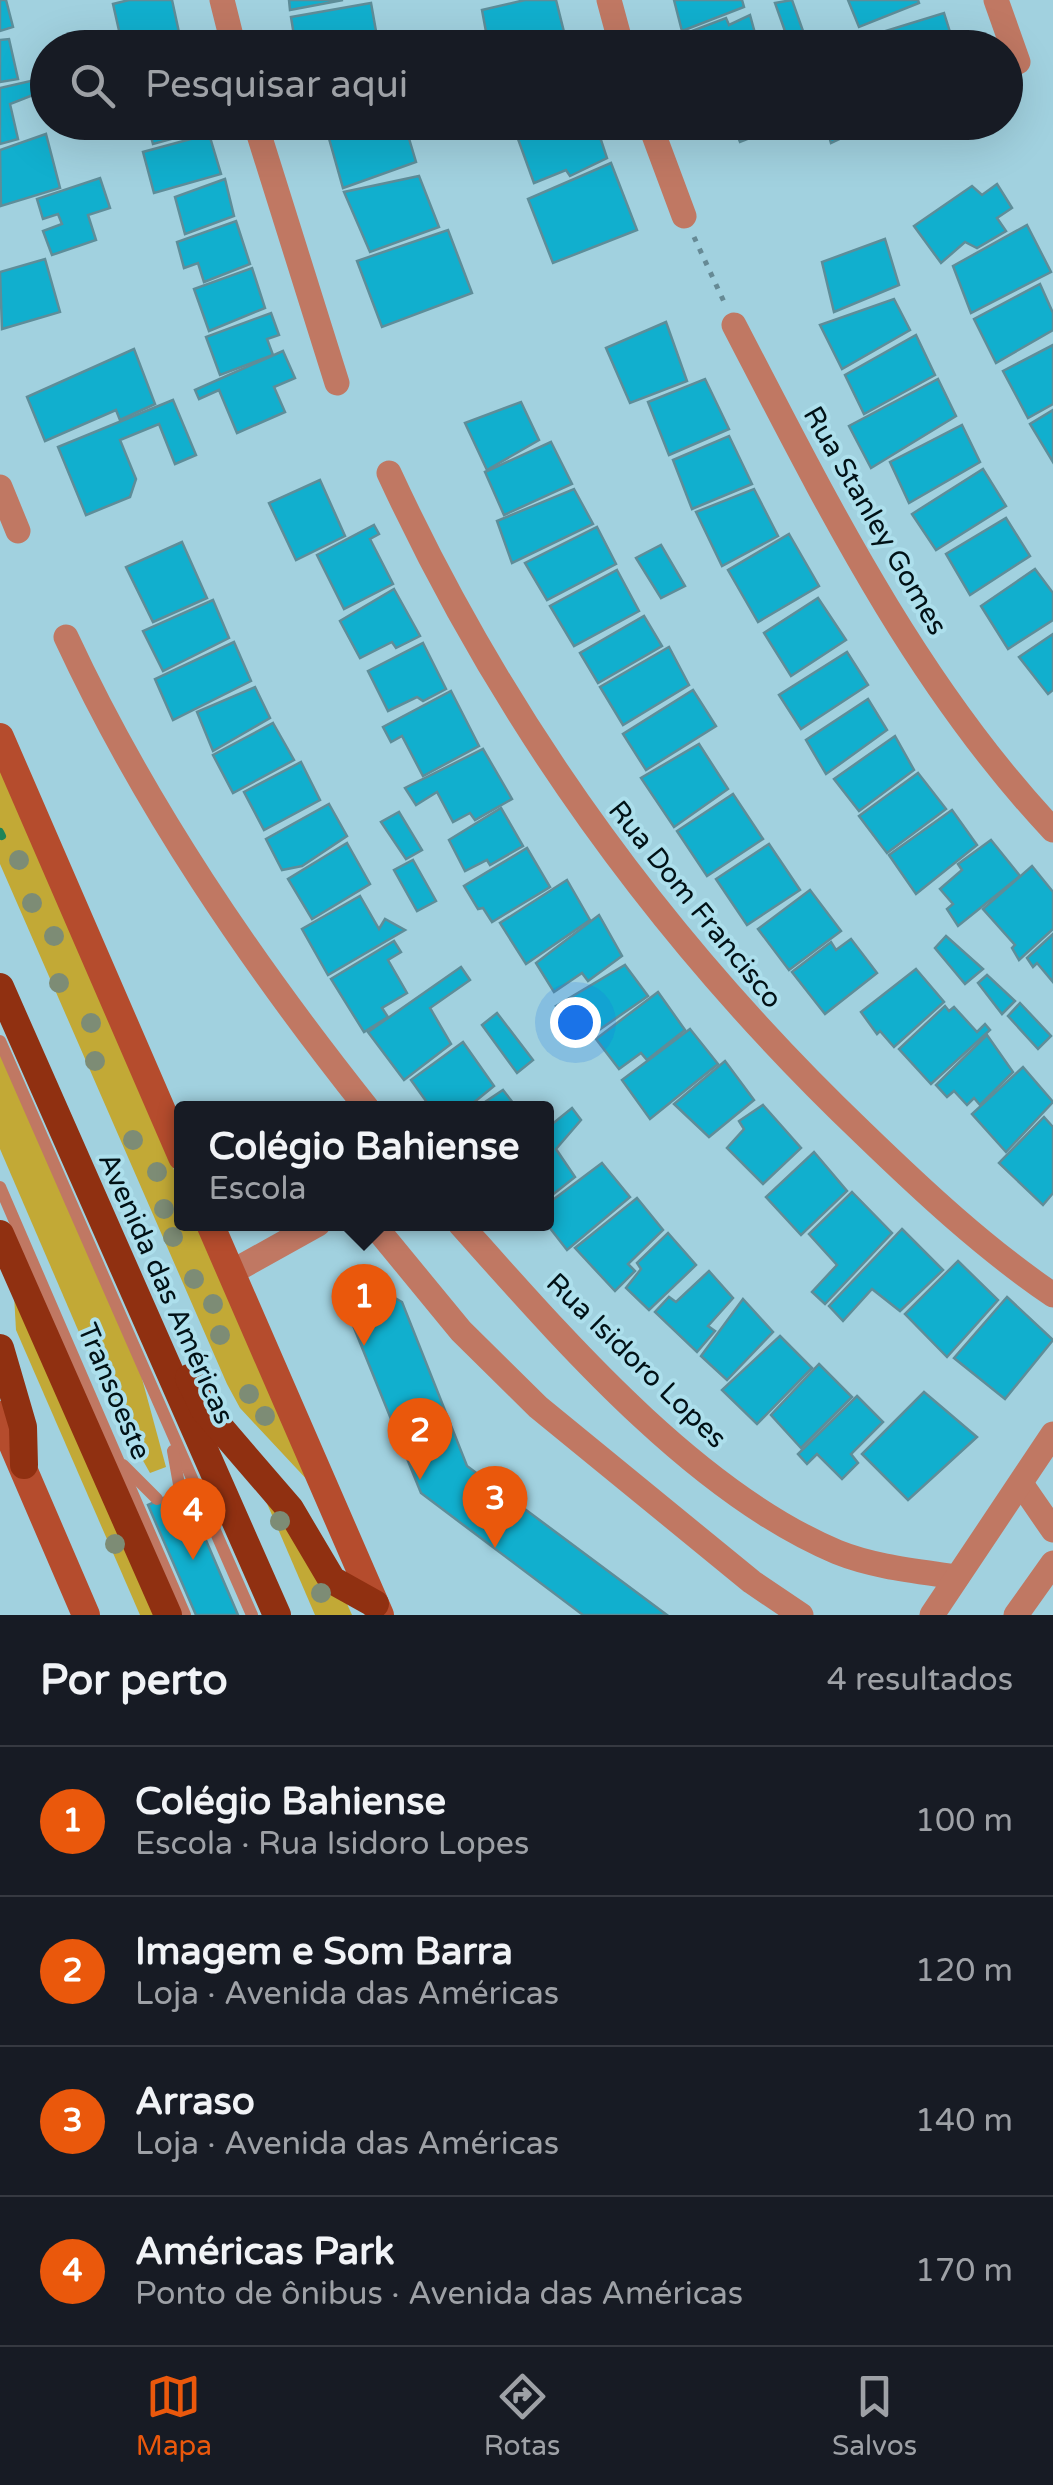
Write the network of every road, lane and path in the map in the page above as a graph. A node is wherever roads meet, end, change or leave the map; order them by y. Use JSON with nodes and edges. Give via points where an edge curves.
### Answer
{"nodes":[{"id":1,"x":222,"y":0,"type":"edge"},
{"id":2,"x":609,"y":0,"type":"edge"},
{"id":3,"x":996,"y":0,"type":"edge"},
{"id":4,"x":230,"y":30,"type":"edge"},
{"id":5,"x":617,"y":30,"type":"edge"},
{"id":6,"x":1007,"y":30,"type":"edge"},
{"id":7,"x":261,"y":140,"type":"edge"},
{"id":8,"x":657,"y":140,"type":"edge"},
{"id":9,"x":684,"y":216,"type":"joint"},
{"id":10,"x":734,"y":325,"type":"joint"},
{"id":11,"x":337,"y":383,"type":"dead end"},
{"id":12,"x":390,"y":474,"type":"dead end"},
{"id":13,"x":0,"y":487,"type":"edge"},
{"id":14,"x":18,"y":531,"type":"dead end"},
{"id":15,"x":66,"y":637,"type":"dead end"},
{"id":16,"x":0,"y":738,"type":"edge"},
{"id":17,"x":1053,"y":830,"type":"edge"},
{"id":18,"x":0,"y":987,"type":"edge"},
{"id":19,"x":0,"y":1042,"type":"edge"},
{"id":20,"x":361,"y":1101,"type":"edge"},
{"id":21,"x":174,"y":1138,"type":"edge"},
{"id":22,"x":0,"y":1187,"type":"edge"},
{"id":23,"x":213,"y":1231,"type":"edge"},
{"id":24,"x":305,"y":1231,"type":"edge"},
{"id":25,"x":379,"y":1231,"type":"edge"},
{"id":26,"x":467,"y":1231,"type":"edge"},
{"id":27,"x":0,"y":1234,"type":"edge"},
{"id":28,"x":232,"y":1272,"type":"junction"},
{"id":29,"x":1053,"y":1294,"type":"edge"},
{"id":30,"x":135,"y":1300,"type":"junction"},
{"id":31,"x":0,"y":1348,"type":"edge"},
{"id":32,"x":0,"y":1414,"type":"edge"},
{"id":33,"x":169,"y":1429,"type":"junction"},
{"id":34,"x":1053,"y":1434,"type":"edge"},
{"id":35,"x":118,"y":1460,"type":"junction"},
{"id":36,"x":24,"y":1465,"type":"junction"},
{"id":37,"x":1022,"y":1484,"type":"junction"},
{"id":38,"x":180,"y":1490,"type":"dead end"},
{"id":39,"x":158,"y":1499,"type":"dead end"},
{"id":40,"x":1053,"y":1530,"type":"edge"},
{"id":41,"x":1053,"y":1563,"type":"edge"},
{"id":42,"x":956,"y":1577,"type":"junction"},
{"id":43,"x":378,"y":1610,"type":"edge"},
{"id":44,"x":86,"y":1615,"type":"edge"},
{"id":45,"x":168,"y":1615,"type":"edge"},
{"id":46,"x":185,"y":1615,"type":"edge"},
{"id":47,"x":252,"y":1615,"type":"edge"},
{"id":48,"x":277,"y":1615,"type":"edge"},
{"id":49,"x":802,"y":1615,"type":"edge"},
{"id":50,"x":932,"y":1615,"type":"edge"},
{"id":51,"x":1016,"y":1615,"type":"edge"}],
"edges":[{"from":1,"to":4,"type":"street"},
{"from":2,"to":5,"type":"street"},
{"from":3,"to":6,"type":"street"},
{"from":7,"to":11,"type":"street"},
{"from":8,"to":9,"type":"street"},
{"from":9,"to":10,"type":"path"},
{"from":10,"to":17,"type":"street","name":"Rua Stanley Gomes","via":[[880,597],[968,726]]},
{"from":12,"to":29,"type":"street","name":"Rua Dom Francisco","via":[[460,618],[522,722],[579,808],[705,966],[794,1068],[896,1166]]},
{"from":13,"to":14,"type":"street"},
{"from":15,"to":20,"type":"street","via":[[106,725],[159,816]]},
{"from":16,"to":21,"type":"main road"},
{"from":18,"to":30,"type":"highway","name":"Avenida das Américas"},
{"from":19,"to":33,"type":"lane","name":"Transoeste"},
{"from":22,"to":35,"type":"lane","name":"Transoeste"},
{"from":23,"to":28,"type":"main road"},
{"from":24,"to":28,"type":"street"},
{"from":25,"to":49,"type":"street","via":[[462,1331],[538,1408]]},
{"from":26,"to":42,"type":"street","name":"Rua Isidoro Lopes","via":[[615,1388],[681,1450],[761,1510],[841,1554]]},
{"from":27,"to":45,"type":"highway"},
{"from":28,"to":43,"type":"main road"},
{"from":30,"to":43,"type":"highway","via":[[177,1354],[204,1408],[290,1509],[322,1568]]},
{"from":30,"to":48,"type":"highway","name":"Avenida das Américas"},
{"from":31,"to":36,"type":"highway","via":[[24,1427]]},
{"from":32,"to":36,"type":"main road"},
{"from":33,"to":38,"type":"lane"},
{"from":33,"to":47,"type":"lane","name":"Transoeste"},
{"from":34,"to":37,"type":"street"},
{"from":35,"to":39,"type":"lane"},
{"from":35,"to":46,"type":"lane","name":"Transoeste"},
{"from":36,"to":44,"type":"main road"},
{"from":37,"to":40,"type":"street"},
{"from":37,"to":42,"type":"street"},
{"from":41,"to":51,"type":"street"},
{"from":42,"to":50,"type":"street"}]}
